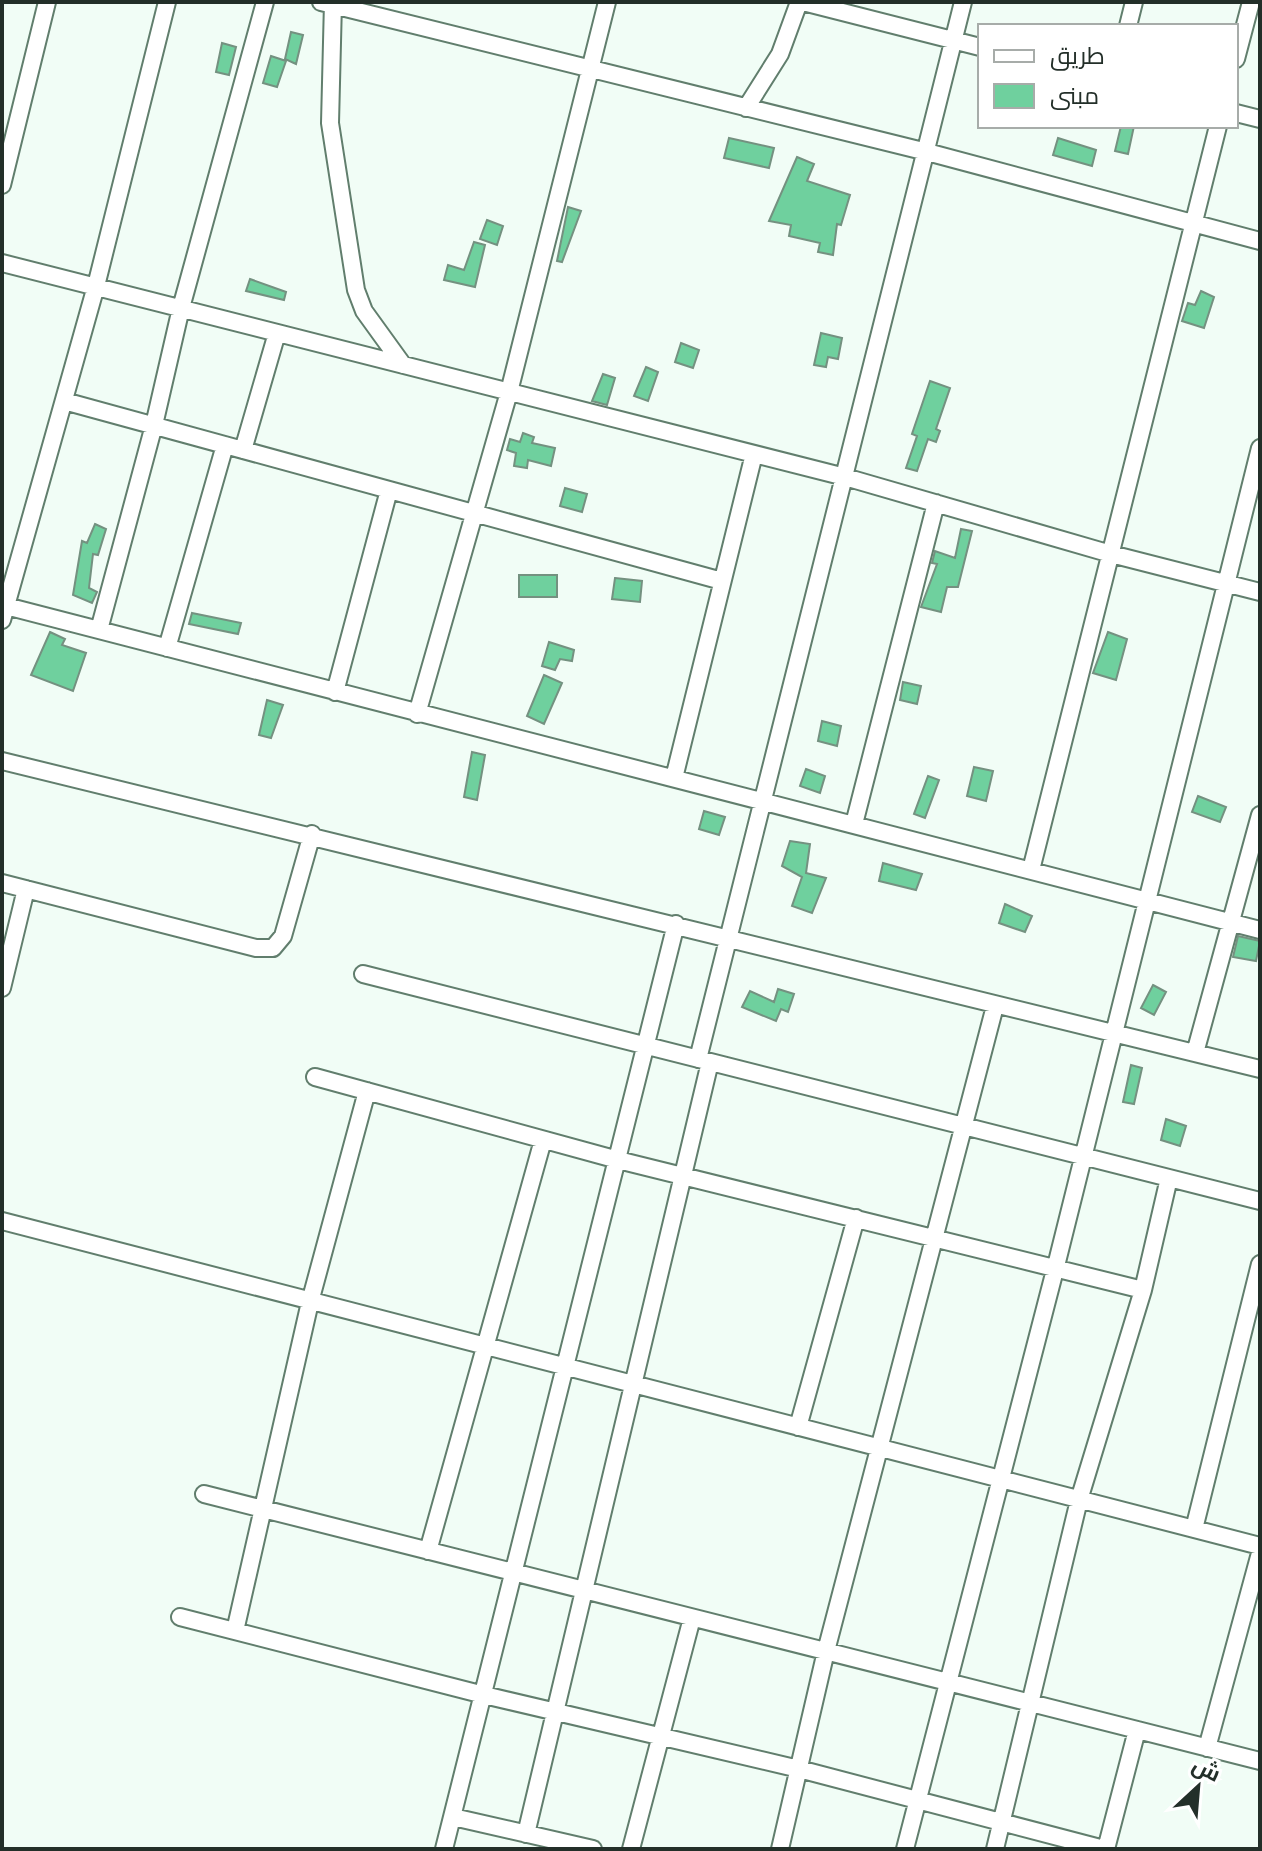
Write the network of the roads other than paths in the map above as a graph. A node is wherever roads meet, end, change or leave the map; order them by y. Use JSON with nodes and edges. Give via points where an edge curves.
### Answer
{"nodes":[{"id":1,"x":47,"y":2,"type":"edge"},
{"id":2,"x":167,"y":2,"type":"edge"},
{"id":3,"x":265,"y":2,"type":"edge"},
{"id":4,"x":607,"y":2,"type":"edge"},
{"id":5,"x":801,"y":2,"type":"edge"},
{"id":6,"x":963,"y":2,"type":"edge"},
{"id":7,"x":1134,"y":2,"type":"edge"},
{"id":8,"x":1251,"y":2,"type":"edge"},
{"id":9,"x":329,"y":3,"type":"edge"},
{"id":10,"x":1128,"y":24,"type":"edge"},
{"id":11,"x":954,"y":41,"type":"junction"},
{"id":12,"x":978,"y":47,"type":"edge"},
{"id":13,"x":1238,"y":51,"type":"edge"},
{"id":14,"x":590,"y":69,"type":"junction"},
{"id":15,"x":746,"y":108,"type":"junction"},
{"id":16,"x":1238,"y":114,"type":"edge"},
{"id":17,"x":1260,"y":119,"type":"edge"},
{"id":18,"x":1217,"y":128,"type":"edge"},
{"id":19,"x":927,"y":152,"type":"junction"},
{"id":20,"x":2,"y":185,"type":"edge"},
{"id":21,"x":1191,"y":224,"type":"junction"},
{"id":22,"x":1260,"y":241,"type":"edge"},
{"id":23,"x":2,"y":263,"type":"edge"},
{"id":24,"x":96,"y":286,"type":"junction"},
{"id":25,"x":181,"y":308,"type":"junction"},
{"id":26,"x":277,"y":333,"type":"junction"},
{"id":27,"x":403,"y":365,"type":"junction"},
{"id":28,"x":509,"y":392,"type":"junction"},
{"id":29,"x":64,"y":401,"type":"junction"},
{"id":30,"x":154,"y":425,"type":"junction"},
{"id":31,"x":225,"y":445,"type":"junction"},
{"id":32,"x":243,"y":450,"type":"junction"},
{"id":33,"x":754,"y":454,"type":"junction"},
{"id":34,"x":1259,"y":459,"type":"edge"},
{"id":35,"x":845,"y":477,"type":"junction"},
{"id":36,"x":389,"y":490,"type":"junction"},
{"id":37,"x":936,"y":503,"type":"junction"},
{"id":38,"x":475,"y":513,"type":"junction"},
{"id":39,"x":1111,"y":554,"type":"junction"},
{"id":40,"x":722,"y":581,"type":"junction"},
{"id":41,"x":1226,"y":585,"type":"junction"},
{"id":42,"x":1260,"y":592,"type":"edge"},
{"id":43,"x":3,"y":610,"type":"edge"},
{"id":44,"x":99,"y":630,"type":"junction"},
{"id":45,"x":167,"y":648,"type":"junction"},
{"id":46,"x":335,"y":692,"type":"junction"},
{"id":47,"x":417,"y":714,"type":"junction"},
{"id":48,"x":2,"y":761,"type":"edge"},
{"id":49,"x":674,"y":778,"type":"junction"},
{"id":50,"x":764,"y":800,"type":"junction"},
{"id":51,"x":1260,"y":815,"type":"edge"},
{"id":52,"x":854,"y":824,"type":"junction"},
{"id":53,"x":312,"y":834,"type":"junction"},
{"id":54,"x":1031,"y":870,"type":"junction"},
{"id":55,"x":2,"y":883,"type":"edge"},
{"id":56,"x":26,"y":889,"type":"junction"},
{"id":57,"x":1149,"y":902,"type":"junction"},
{"id":58,"x":1230,"y":923,"type":"junction"},
{"id":59,"x":676,"y":924,"type":"junction"},
{"id":60,"x":1260,"y":930,"type":"edge"},
{"id":61,"x":726,"y":936,"type":"junction"},
{"id":62,"x":363,"y":974,"type":"dead end"},
{"id":63,"x":2,"y":988,"type":"edge"},
{"id":64,"x":995,"y":1006,"type":"junction"},
{"id":65,"x":1113,"y":1034,"type":"junction"},
{"id":66,"x":646,"y":1047,"type":"junction"},
{"id":67,"x":1195,"y":1053,"type":"junction"},
{"id":68,"x":704,"y":1060,"type":"junction"},
{"id":69,"x":1260,"y":1069,"type":"edge"},
{"id":70,"x":315,"y":1077,"type":"dead end"},
{"id":71,"x":367,"y":1091,"type":"junction"},
{"id":72,"x":963,"y":1126,"type":"junction"},
{"id":73,"x":543,"y":1140,"type":"junction"},
{"id":74,"x":1083,"y":1156,"type":"junction"},
{"id":75,"x":618,"y":1160,"type":"junction"},
{"id":76,"x":684,"y":1176,"type":"junction"},
{"id":77,"x":1169,"y":1178,"type":"junction"},
{"id":78,"x":1260,"y":1201,"type":"edge"},
{"id":79,"x":856,"y":1218,"type":"junction"},
{"id":80,"x":2,"y":1221,"type":"edge"},
{"id":81,"x":936,"y":1237,"type":"junction"},
{"id":82,"x":1260,"y":1264,"type":"edge"},
{"id":83,"x":1056,"y":1266,"type":"junction"},
{"id":84,"x":1143,"y":1290,"type":"junction"},
{"id":85,"x":310,"y":1302,"type":"junction"},
{"id":86,"x":485,"y":1344,"type":"junction"},
{"id":87,"x":566,"y":1367,"type":"junction"},
{"id":88,"x":634,"y":1385,"type":"junction"},
{"id":89,"x":798,"y":1427,"type":"junction"},
{"id":90,"x":880,"y":1448,"type":"junction"},
{"id":91,"x":1001,"y":1479,"type":"junction"},
{"id":92,"x":204,"y":1494,"type":"dead end"},
{"id":93,"x":1079,"y":1500,"type":"junction"},
{"id":94,"x":262,"y":1509,"type":"junction"},
{"id":95,"x":1194,"y":1529,"type":"junction"},
{"id":96,"x":1260,"y":1546,"type":"edge"},
{"id":97,"x":428,"y":1551,"type":"junction"},
{"id":98,"x":1260,"y":1553,"type":"edge"},
{"id":99,"x":514,"y":1573,"type":"junction"},
{"id":100,"x":585,"y":1591,"type":"junction"},
{"id":101,"x":180,"y":1617,"type":"dead end"},
{"id":102,"x":692,"y":1618,"type":"junction"},
{"id":103,"x":235,"y":1631,"type":"junction"},
{"id":104,"x":826,"y":1651,"type":"junction"},
{"id":105,"x":948,"y":1682,"type":"junction"},
{"id":106,"x":484,"y":1695,"type":"junction"},
{"id":107,"x":1032,"y":1704,"type":"junction"},
{"id":108,"x":556,"y":1712,"type":"junction"},
{"id":109,"x":1137,"y":1730,"type":"junction"},
{"id":110,"x":659,"y":1735,"type":"junction"},
{"id":111,"x":1207,"y":1748,"type":"junction"},
{"id":112,"x":1260,"y":1761,"type":"edge"},
{"id":113,"x":799,"y":1769,"type":"junction"},
{"id":114,"x":917,"y":1802,"type":"junction"},
{"id":115,"x":453,"y":1817,"type":"junction"},
{"id":116,"x":1002,"y":1823,"type":"junction"},
{"id":117,"x":526,"y":1834,"type":"junction"},
{"id":118,"x":1043,"y":1842,"type":"edge"},
{"id":119,"x":444,"y":1849,"type":"edge"},
{"id":120,"x":593,"y":1849,"type":"edge"},
{"id":121,"x":631,"y":1849,"type":"edge"},
{"id":122,"x":780,"y":1849,"type":"edge"},
{"id":123,"x":905,"y":1849,"type":"edge"},
{"id":124,"x":995,"y":1849,"type":"edge"},
{"id":125,"x":1105,"y":1849,"type":"edge"}],
"edges":[{"from":1,"to":20,"type":"street"},
{"from":2,"to":24,"type":"street"},
{"from":3,"to":25,"type":"street"},
{"from":4,"to":14,"type":"street"},
{"from":5,"to":11,"type":"street"},
{"from":5,"to":15,"type":"street","via":[[780,54]]},
{"from":6,"to":11,"type":"street"},
{"from":7,"to":10,"type":"street"},
{"from":8,"to":13,"type":"street"},
{"from":9,"to":14,"type":"street"},
{"from":9,"to":27,"type":"street","via":[[330,123],[356,290],[377,332]]},
{"from":11,"to":12,"type":"street"},
{"from":11,"to":19,"type":"street"},
{"from":14,"to":15,"type":"street"},
{"from":14,"to":28,"type":"street"},
{"from":15,"to":19,"type":"street"},
{"from":16,"to":17,"type":"street"},
{"from":18,"to":21,"type":"street"},
{"from":19,"to":21,"type":"street"},
{"from":19,"to":35,"type":"street"},
{"from":21,"to":22,"type":"street"},
{"from":21,"to":39,"type":"street"},
{"from":23,"to":24,"type":"street"},
{"from":24,"to":25,"type":"street"},
{"from":24,"to":29,"type":"street"},
{"from":25,"to":26,"type":"street"},
{"from":25,"to":30,"type":"street"},
{"from":26,"to":27,"type":"street"},
{"from":26,"to":32,"type":"street"},
{"from":27,"to":28,"type":"street"},
{"from":28,"to":33,"type":"street"},
{"from":28,"to":38,"type":"street"},
{"from":29,"to":30,"type":"street"},
{"from":29,"to":43,"type":"street"},
{"from":30,"to":31,"type":"street"},
{"from":30,"to":44,"type":"street"},
{"from":31,"to":32,"type":"street"},
{"from":31,"to":45,"type":"street"},
{"from":32,"to":36,"type":"street"},
{"from":33,"to":35,"type":"street"},
{"from":33,"to":40,"type":"street"},
{"from":34,"to":41,"type":"street"},
{"from":35,"to":37,"type":"street"},
{"from":35,"to":50,"type":"street"},
{"from":36,"to":38,"type":"street"},
{"from":36,"to":46,"type":"street"},
{"from":37,"to":39,"type":"street"},
{"from":37,"to":52,"type":"street"},
{"from":38,"to":40,"type":"street"},
{"from":38,"to":47,"type":"street"},
{"from":39,"to":41,"type":"street"},
{"from":39,"to":54,"type":"street"},
{"from":40,"to":49,"type":"street"},
{"from":41,"to":42,"type":"street"},
{"from":41,"to":57,"type":"street"},
{"from":43,"to":44,"type":"street"},
{"from":44,"to":45,"type":"street"},
{"from":45,"to":46,"type":"street"},
{"from":46,"to":47,"type":"street"},
{"from":47,"to":49,"type":"street"},
{"from":48,"to":53,"type":"street"},
{"from":49,"to":50,"type":"street"},
{"from":50,"to":52,"type":"street"},
{"from":50,"to":61,"type":"street"},
{"from":51,"to":58,"type":"street"},
{"from":52,"to":54,"type":"street"},
{"from":53,"to":56,"type":"street","via":[[283,936],[273,948]]},
{"from":53,"to":59,"type":"street"},
{"from":54,"to":57,"type":"street"},
{"from":55,"to":56,"type":"street"},
{"from":56,"to":63,"type":"street"},
{"from":57,"to":58,"type":"street"},
{"from":57,"to":65,"type":"street"},
{"from":58,"to":60,"type":"street"},
{"from":58,"to":67,"type":"street"},
{"from":59,"to":61,"type":"street"},
{"from":59,"to":66,"type":"street"},
{"from":61,"to":64,"type":"street"},
{"from":61,"to":68,"type":"street"},
{"from":62,"to":66,"type":"street"},
{"from":64,"to":65,"type":"street"},
{"from":64,"to":72,"type":"street"},
{"from":65,"to":67,"type":"street"},
{"from":65,"to":74,"type":"street"},
{"from":66,"to":68,"type":"street"},
{"from":66,"to":75,"type":"street"},
{"from":67,"to":69,"type":"street"},
{"from":68,"to":72,"type":"street"},
{"from":68,"to":76,"type":"street"},
{"from":70,"to":71,"type":"street"},
{"from":71,"to":73,"type":"street"},
{"from":71,"to":85,"type":"street"},
{"from":72,"to":74,"type":"street"},
{"from":72,"to":81,"type":"street"},
{"from":73,"to":75,"type":"street"},
{"from":73,"to":86,"type":"street"},
{"from":74,"to":77,"type":"street"},
{"from":74,"to":83,"type":"street"},
{"from":75,"to":76,"type":"street"},
{"from":75,"to":87,"type":"street"},
{"from":76,"to":79,"type":"street"},
{"from":76,"to":88,"type":"street"},
{"from":77,"to":78,"type":"street"},
{"from":77,"to":84,"type":"street"},
{"from":79,"to":81,"type":"street"},
{"from":79,"to":89,"type":"street"},
{"from":80,"to":85,"type":"street"},
{"from":81,"to":83,"type":"street"},
{"from":81,"to":90,"type":"street"},
{"from":82,"to":95,"type":"street"},
{"from":83,"to":84,"type":"street"},
{"from":83,"to":91,"type":"street"},
{"from":84,"to":93,"type":"street"},
{"from":85,"to":86,"type":"street"},
{"from":85,"to":94,"type":"street"},
{"from":86,"to":87,"type":"street"},
{"from":86,"to":97,"type":"street"},
{"from":87,"to":88,"type":"street"},
{"from":87,"to":99,"type":"street"},
{"from":88,"to":89,"type":"street"},
{"from":88,"to":100,"type":"street"},
{"from":89,"to":90,"type":"street"},
{"from":90,"to":91,"type":"street"},
{"from":90,"to":104,"type":"street"},
{"from":91,"to":93,"type":"street"},
{"from":91,"to":105,"type":"street"},
{"from":92,"to":94,"type":"street"},
{"from":93,"to":95,"type":"street"},
{"from":93,"to":107,"type":"street"},
{"from":94,"to":97,"type":"street"},
{"from":94,"to":103,"type":"street"},
{"from":95,"to":96,"type":"street"},
{"from":97,"to":99,"type":"street"},
{"from":98,"to":111,"type":"street"},
{"from":99,"to":100,"type":"street"},
{"from":99,"to":106,"type":"street"},
{"from":100,"to":102,"type":"street"},
{"from":100,"to":108,"type":"street"},
{"from":101,"to":103,"type":"street"},
{"from":102,"to":104,"type":"street"},
{"from":102,"to":110,"type":"street"},
{"from":103,"to":106,"type":"street"},
{"from":104,"to":105,"type":"street"},
{"from":104,"to":113,"type":"street"},
{"from":105,"to":107,"type":"street"},
{"from":105,"to":114,"type":"street"},
{"from":106,"to":108,"type":"street"},
{"from":106,"to":115,"type":"street"},
{"from":107,"to":109,"type":"street"},
{"from":107,"to":116,"type":"street"},
{"from":108,"to":110,"type":"street"},
{"from":108,"to":117,"type":"street"},
{"from":109,"to":111,"type":"street"},
{"from":109,"to":125,"type":"street"},
{"from":110,"to":113,"type":"street"},
{"from":110,"to":121,"type":"street"},
{"from":111,"to":112,"type":"street"},
{"from":113,"to":114,"type":"street"},
{"from":113,"to":122,"type":"street"},
{"from":114,"to":116,"type":"street"},
{"from":114,"to":123,"type":"street"},
{"from":115,"to":117,"type":"street"},
{"from":115,"to":119,"type":"street"},
{"from":116,"to":118,"type":"street"},
{"from":116,"to":124,"type":"street"},
{"from":117,"to":120,"type":"street"},
{"from":118,"to":125,"type":"street"}]}
